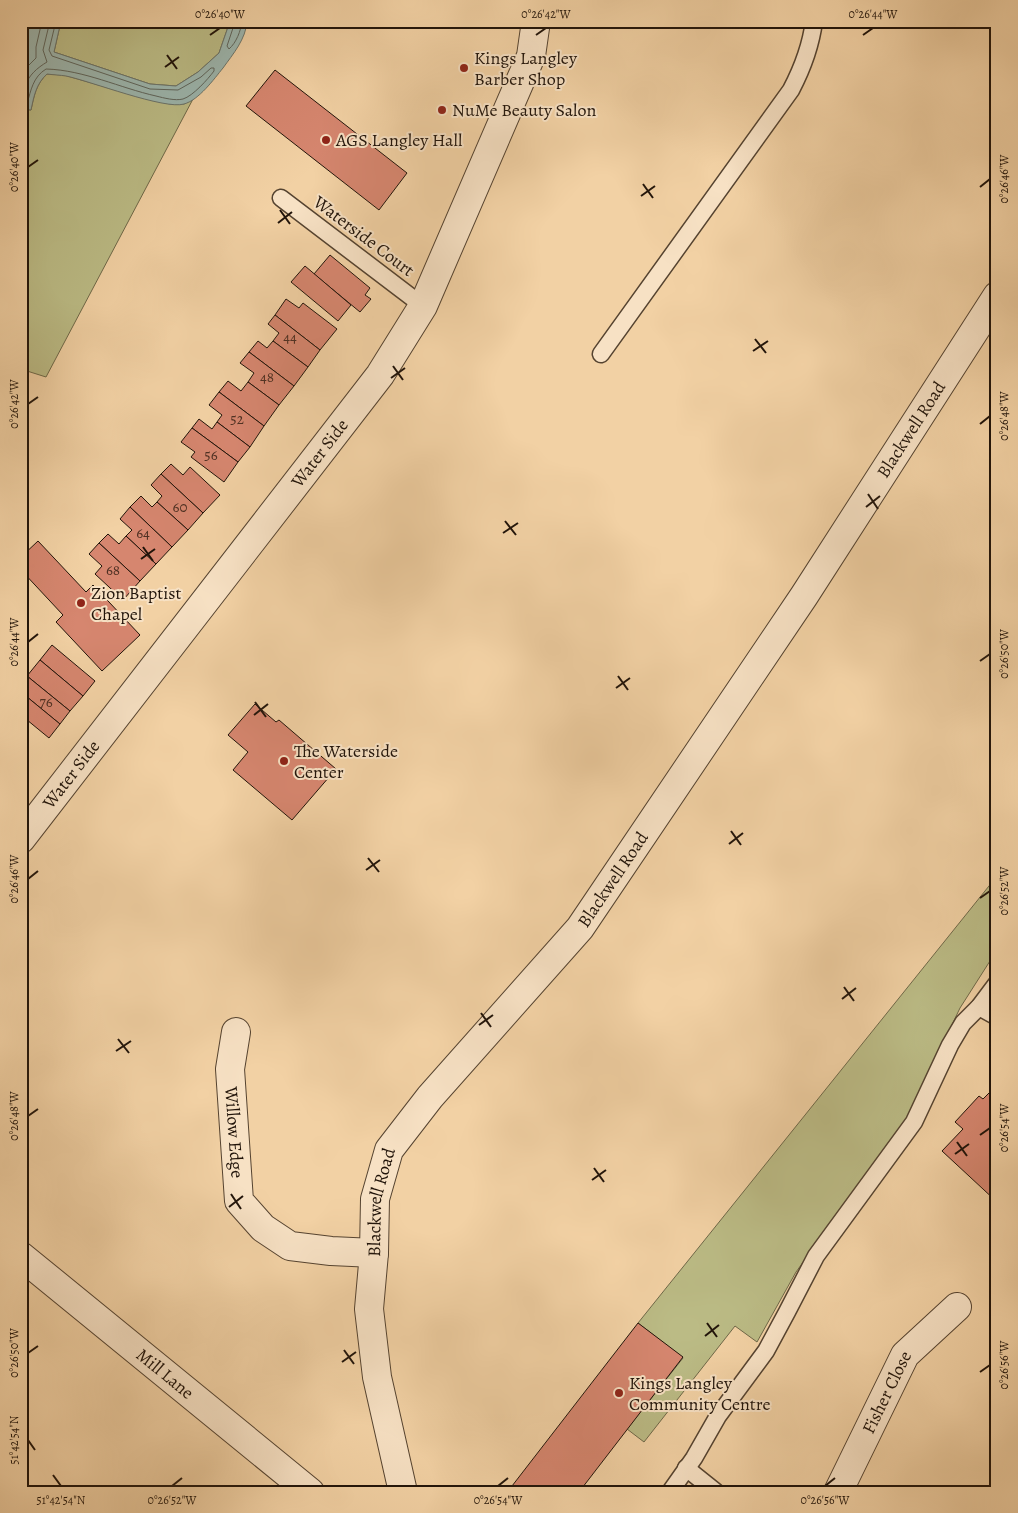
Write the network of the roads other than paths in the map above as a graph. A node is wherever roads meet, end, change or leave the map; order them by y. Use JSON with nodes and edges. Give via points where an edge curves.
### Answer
{"nodes":[{"id":1,"x":536,"y":21,"type":"edge"},
{"id":2,"x":814,"y":21,"type":"edge"},
{"id":3,"x":281,"y":198,"type":"dead end"},
{"id":4,"x":997,"y":296,"type":"edge"},
{"id":5,"x":423,"y":306,"type":"junction"},
{"id":6,"x":601,"y":354,"type":"dead end"},
{"id":7,"x":21,"y":839,"type":"edge"},
{"id":8,"x":997,"y":983,"type":"edge"},
{"id":9,"x":979,"y":1007,"type":"junction"},
{"id":10,"x":997,"y":1017,"type":"edge"},
{"id":11,"x":236,"y":1032,"type":"dead end"},
{"id":12,"x":374,"y":1253,"type":"junction"},
{"id":13,"x":21,"y":1256,"type":"edge"},
{"id":14,"x":957,"y":1307,"type":"dead end"},
{"id":15,"x":686,"y":1468,"type":"junction"},
{"id":16,"x":310,"y":1492,"type":"edge"},
{"id":17,"x":403,"y":1492,"type":"edge"},
{"id":18,"x":670,"y":1492,"type":"edge"},
{"id":19,"x":716,"y":1492,"type":"edge"},
{"id":20,"x":838,"y":1492,"type":"edge"}],
"edges":[{"from":1,"to":5,"type":"street","name":"Water Side","via":[[531,56]]},
{"from":2,"to":6,"type":"lane","via":[[799,74],[791,90]]},
{"from":3,"to":5,"type":"lane","name":"Waterside Court"},
{"from":4,"to":12,"type":"street","name":"Blackwell Road","via":[[804,596],[580,928],[430,1097],[389,1150],[375,1199]]},
{"from":5,"to":7,"type":"street","name":"Water Side","via":[[380,374]]},
{"from":8,"to":9,"type":"lane"},
{"from":9,"to":10,"type":"lane"},
{"from":9,"to":15,"type":"lane","via":[[963,1023],[950,1045],[914,1122],[816,1256],[766,1351],[718,1416]]},
{"from":11,"to":12,"type":"street","name":"Willow Edge","via":[[230,1069],[239,1200],[263,1228],[290,1246]]},
{"from":12,"to":17,"type":"street","name":"Blackwell Road","via":[[370,1309],[377,1377]]},
{"from":13,"to":16,"type":"street","name":"Mill Lane"},
{"from":14,"to":20,"type":"street","name":"Fisher Close","via":[[905,1355]]},
{"from":15,"to":18,"type":"lane"},
{"from":15,"to":19,"type":"lane"}]}
